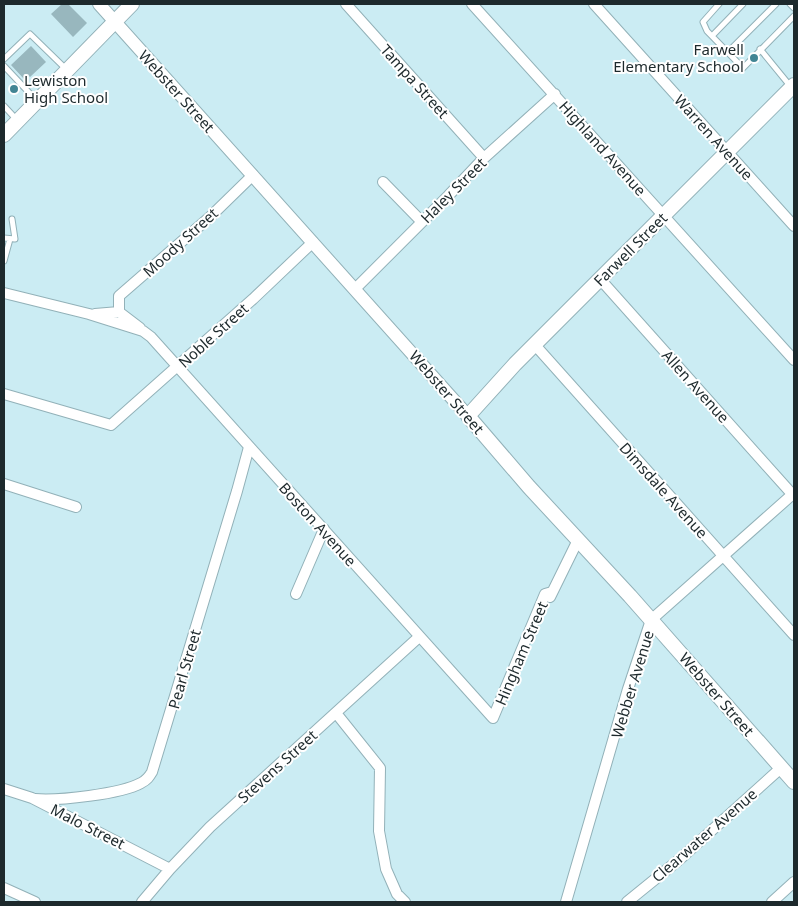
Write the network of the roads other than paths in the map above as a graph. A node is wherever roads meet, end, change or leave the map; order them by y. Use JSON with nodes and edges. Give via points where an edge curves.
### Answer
{"nodes":[{"id":1,"x":99,"y":4,"type":"edge"},
{"id":2,"x":132,"y":4,"type":"edge"},
{"id":3,"x":346,"y":4,"type":"edge"},
{"id":4,"x":472,"y":4,"type":"edge"},
{"id":5,"x":594,"y":4,"type":"edge"},
{"id":6,"x":719,"y":4,"type":"edge"},
{"id":7,"x":743,"y":4,"type":"edge"},
{"id":8,"x":776,"y":4,"type":"edge"},
{"id":9,"x":790,"y":4,"type":"edge"},
{"id":10,"x":794,"y":8,"type":"edge"},
{"id":11,"x":794,"y":16,"type":"edge"},
{"id":12,"x":115,"y":22,"type":"junction"},
{"id":13,"x":712,"y":36,"type":"junction"},
{"id":14,"x":760,"y":49,"type":"junction"},
{"id":15,"x":728,"y":52,"type":"junction"},
{"id":16,"x":4,"y":59,"type":"edge"},
{"id":17,"x":4,"y":66,"type":"edge"},
{"id":18,"x":67,"y":70,"type":"junction"},
{"id":19,"x":793,"y":88,"type":"edge"},
{"id":20,"x":555,"y":94,"type":"junction"},
{"id":21,"x":37,"y":102,"type":"junction"},
{"id":22,"x":4,"y":106,"type":"edge"},
{"id":23,"x":17,"y":120,"type":"junction"},
{"id":24,"x":4,"y":135,"type":"edge"},
{"id":25,"x":727,"y":150,"type":"junction"},
{"id":26,"x":484,"y":158,"type":"junction"},
{"id":27,"x":253,"y":175,"type":"junction"},
{"id":28,"x":383,"y":182,"type":"dead end"},
{"id":29,"x":663,"y":215,"type":"junction"},
{"id":30,"x":12,"y":219,"type":"dead end"},
{"id":31,"x":422,"y":222,"type":"junction"},
{"id":32,"x":794,"y":226,"type":"edge"},
{"id":33,"x":7,"y":239,"type":"edge"},
{"id":34,"x":313,"y":242,"type":"junction"},
{"id":35,"x":4,"y":261,"type":"edge"},
{"id":36,"x":600,"y":279,"type":"junction"},
{"id":37,"x":355,"y":289,"type":"junction"},
{"id":38,"x":4,"y":294,"type":"edge"},
{"id":39,"x":119,"y":312,"type":"junction"},
{"id":40,"x":89,"y":314,"type":"junction"},
{"id":41,"x":143,"y":331,"type":"junction"},
{"id":42,"x":535,"y":345,"type":"junction"},
{"id":43,"x":794,"y":360,"type":"edge"},
{"id":44,"x":178,"y":366,"type":"junction"},
{"id":45,"x":4,"y":394,"type":"edge"},
{"id":46,"x":468,"y":416,"type":"junction"},
{"id":47,"x":249,"y":447,"type":"junction"},
{"id":48,"x":4,"y":484,"type":"edge"},
{"id":49,"x":793,"y":493,"type":"edge"},
{"id":50,"x":76,"y":507,"type":"dead end"},
{"id":51,"x":324,"y":529,"type":"junction"},
{"id":52,"x":578,"y":540,"type":"junction"},
{"id":53,"x":723,"y":556,"type":"junction"},
{"id":54,"x":552,"y":592,"type":"junction"},
{"id":55,"x":296,"y":594,"type":"dead end"},
{"id":56,"x":546,"y":605,"type":"dead end"},
{"id":57,"x":651,"y":620,"type":"junction"},
{"id":58,"x":794,"y":635,"type":"edge"},
{"id":59,"x":419,"y":637,"type":"junction"},
{"id":60,"x":336,"y":712,"type":"junction"},
{"id":61,"x":493,"y":718,"type":"joint"},
{"id":62,"x":782,"y":767,"type":"junction"},
{"id":63,"x":794,"y":782,"type":"edge"},
{"id":64,"x":4,"y":789,"type":"edge"},
{"id":65,"x":34,"y":799,"type":"junction"},
{"id":66,"x":170,"y":869,"type":"junction"},
{"id":67,"x":794,"y":882,"type":"edge"},
{"id":68,"x":4,"y":888,"type":"edge"},
{"id":69,"x":35,"y":902,"type":"edge"},
{"id":70,"x":142,"y":902,"type":"edge"},
{"id":71,"x":405,"y":902,"type":"edge"},
{"id":72,"x":566,"y":902,"type":"edge"},
{"id":73,"x":627,"y":902,"type":"edge"},
{"id":74,"x":772,"y":902,"type":"edge"}],
"edges":[{"from":1,"to":12,"type":"street","name":"Webster Street"},
{"from":2,"to":12,"type":"main road"},
{"from":3,"to":26,"type":"street","name":"Tampa Street"},
{"from":4,"to":20,"type":"street","name":"Highland Avenue"},
{"from":5,"to":25,"type":"street","name":"Warren Avenue"},
{"from":6,"to":13,"type":"lane","via":[[703,22]]},
{"from":7,"to":13,"type":"lane"},
{"from":8,"to":15,"type":"lane"},
{"from":9,"to":10,"type":"lane"},
{"from":11,"to":14,"type":"lane"},
{"from":12,"to":18,"type":"main road"},
{"from":12,"to":27,"type":"street","name":"Webster Street"},
{"from":13,"to":15,"type":"lane"},
{"from":14,"to":15,"type":"lane","via":[[743,68]]},
{"from":14,"to":19,"type":"lane"},
{"from":16,"to":18,"type":"lane","via":[[30,34]]},
{"from":17,"to":21,"type":"lane"},
{"from":18,"to":21,"type":"main road"},
{"from":19,"to":25,"type":"main road","name":"Farwell Street"},
{"from":20,"to":26,"type":"street","name":"Haley Street"},
{"from":20,"to":29,"type":"street","name":"Highland Avenue"},
{"from":21,"to":23,"type":"main road"},
{"from":22,"to":23,"type":"lane"},
{"from":23,"to":24,"type":"main road"},
{"from":25,"to":29,"type":"main road","name":"Farwell Street"},
{"from":25,"to":32,"type":"street","name":"Warren Avenue"},
{"from":26,"to":31,"type":"street","name":"Haley Street"},
{"from":27,"to":34,"type":"street","name":"Webster Street"},
{"from":27,"to":39,"type":"street","name":"Moody Street","via":[[118,296]]},
{"from":28,"to":31,"type":"street"},
{"from":29,"to":36,"type":"main road","name":"Farwell Street"},
{"from":29,"to":43,"type":"street","name":"Highland Avenue"},
{"from":30,"to":33,"type":"lane","via":[[15,239]]},
{"from":31,"to":37,"type":"street","name":"Haley Street"},
{"from":33,"to":35,"type":"lane"},
{"from":34,"to":37,"type":"street","name":"Webster Street"},
{"from":34,"to":44,"type":"street","name":"Noble Street"},
{"from":36,"to":42,"type":"main road","name":"Farwell Street"},
{"from":36,"to":49,"type":"street","name":"Allen Avenue"},
{"from":37,"to":46,"type":"street","name":"Webster Street"},
{"from":38,"to":40,"type":"street","name":"Boston Avenue"},
{"from":39,"to":40,"type":"street","name":"Boston Avenue"},
{"from":39,"to":41,"type":"street","name":"Boston Avenue"},
{"from":40,"to":41,"type":"street","name":"Boston Avenue"},
{"from":41,"to":44,"type":"street","name":"Boston Avenue"},
{"from":42,"to":46,"type":"main road","name":"Farwell Street"},
{"from":42,"to":53,"type":"street","name":"Dimsdale Avenue"},
{"from":44,"to":45,"type":"street","name":"Noble Street","via":[[111,425]]},
{"from":44,"to":47,"type":"street","name":"Boston Avenue"},
{"from":46,"to":52,"type":"main road","name":"Webster Street"},
{"from":47,"to":51,"type":"street","name":"Boston Avenue"},
{"from":47,"to":65,"type":"street","name":"Pearl Street","via":[[152,772],[146,780],[126,788],[57,800]]},
{"from":48,"to":50,"type":"street"},
{"from":49,"to":53,"type":"street","name":"Webber Avenue"},
{"from":51,"to":55,"type":"street"},
{"from":51,"to":59,"type":"street","name":"Boston Avenue"},
{"from":52,"to":54,"type":"street"},
{"from":52,"to":57,"type":"main road","name":"Webster Street"},
{"from":53,"to":57,"type":"street","name":"Webber Avenue"},
{"from":53,"to":58,"type":"street","name":"Dimsdale Avenue"},
{"from":54,"to":56,"type":"street"},
{"from":54,"to":61,"type":"street","name":"Hingham Street","via":[[545,594]]},
{"from":57,"to":62,"type":"main road","name":"Webster Street"},
{"from":57,"to":72,"type":"street","name":"Webber Avenue"},
{"from":59,"to":60,"type":"street","name":"Stevens Street"},
{"from":59,"to":61,"type":"street","name":"Boston Avenue"},
{"from":60,"to":66,"type":"street","name":"Stevens Street","via":[[210,826]]},
{"from":60,"to":71,"type":"street","via":[[380,768],[379,831],[386,869],[397,894]]},
{"from":62,"to":63,"type":"main road","name":"Webster Street"},
{"from":62,"to":73,"type":"street","name":"Clearwater Avenue"},
{"from":64,"to":65,"type":"street","name":"Malo Street"},
{"from":65,"to":66,"type":"street","name":"Malo Street"},
{"from":66,"to":70,"type":"street","name":"Stevens Street"},
{"from":67,"to":74,"type":"street"},
{"from":68,"to":69,"type":"street"}]}
